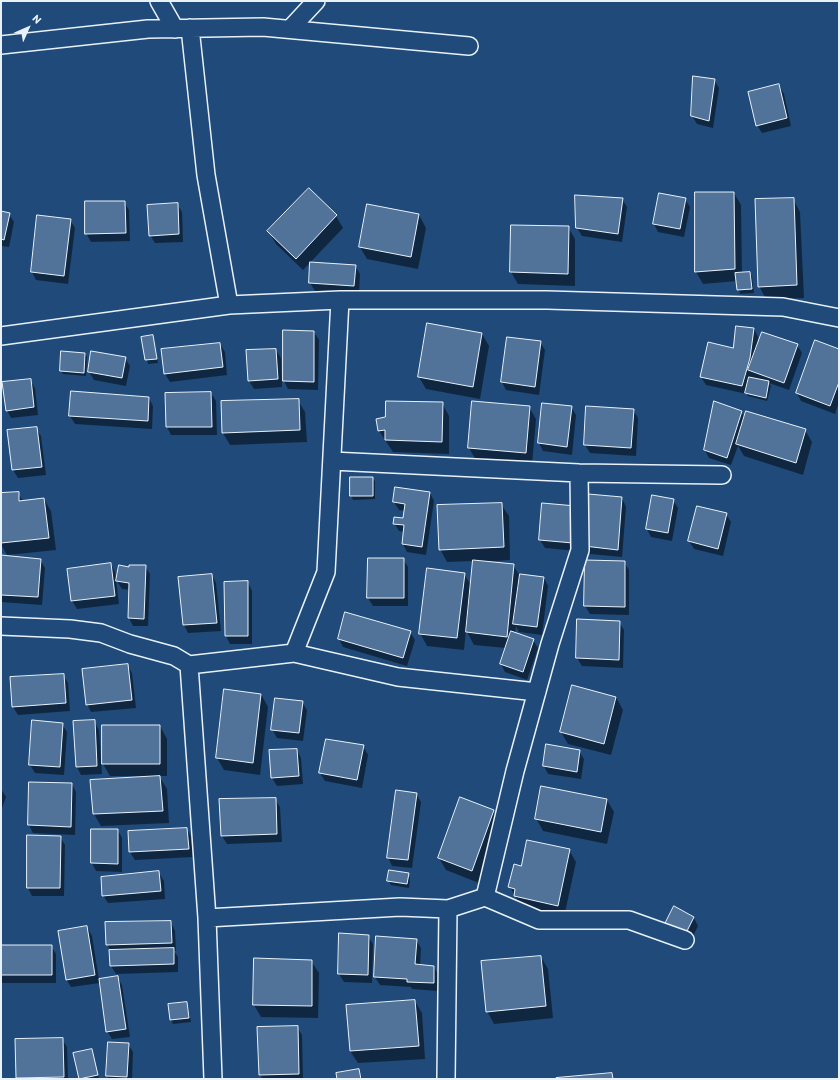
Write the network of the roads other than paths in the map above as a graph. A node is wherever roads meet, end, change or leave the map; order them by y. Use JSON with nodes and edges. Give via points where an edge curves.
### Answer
{"nodes":[{"id":1,"x":159,"y":1,"type":"edge"},
{"id":2,"x":316,"y":1,"type":"edge"},
{"id":3,"x":182,"y":28,"type":"junction"},
{"id":4,"x":290,"y":29,"type":"junction"},
{"id":5,"x":1,"y":45,"type":"edge"},
{"id":6,"x":469,"y":46,"type":"dead end"},
{"id":7,"x":340,"y":300,"type":"junction"},
{"id":8,"x":229,"y":305,"type":"junction"},
{"id":9,"x":839,"y":318,"type":"edge"},
{"id":10,"x":1,"y":336,"type":"edge"},
{"id":11,"x":332,"y":461,"type":"junction"},
{"id":12,"x":579,"y":473,"type":"junction"},
{"id":13,"x":722,"y":475,"type":"dead end"},
{"id":14,"x":1,"y":626,"type":"edge"},
{"id":15,"x":294,"y":653,"type":"junction"},
{"id":16,"x":189,"y":666,"type":"junction"},
{"id":17,"x":536,"y":692,"type":"junction"},
{"id":18,"x":485,"y":897,"type":"junction"},
{"id":19,"x":448,"y":909,"type":"junction"},
{"id":20,"x":207,"y":918,"type":"junction"},
{"id":21,"x":685,"y":940,"type":"dead end"},
{"id":22,"x":213,"y":1079,"type":"edge"},
{"id":23,"x":446,"y":1079,"type":"edge"}],
"edges":[{"from":1,"to":3,"type":"street"},
{"from":2,"to":4,"type":"street"},
{"from":3,"to":4,"type":"street","via":[[263,26]]},
{"from":3,"to":5,"type":"street","via":[[148,29]]},
{"from":3,"to":8,"type":"street"},
{"from":4,"to":6,"type":"street"},
{"from":7,"to":8,"type":"street"},
{"from":7,"to":9,"type":"street","via":[[547,300],[783,307]]},
{"from":7,"to":11,"type":"street"},
{"from":8,"to":10,"type":"street"},
{"from":11,"to":12,"type":"street"},
{"from":11,"to":15,"type":"street","via":[[326,572]]},
{"from":12,"to":13,"type":"street"},
{"from":12,"to":17,"type":"street","via":[[580,550]]},
{"from":14,"to":16,"type":"street","via":[[101,633],[174,656]]},
{"from":15,"to":16,"type":"street"},
{"from":15,"to":17,"type":"street","via":[[398,677]]},
{"from":16,"to":20,"type":"street"},
{"from":17,"to":18,"type":"street"},
{"from":18,"to":19,"type":"street"},
{"from":18,"to":21,"type":"street","via":[[539,920],[629,920]]},
{"from":19,"to":20,"type":"street","via":[[400,907]]},
{"from":19,"to":23,"type":"street"},
{"from":20,"to":22,"type":"street"}]}
